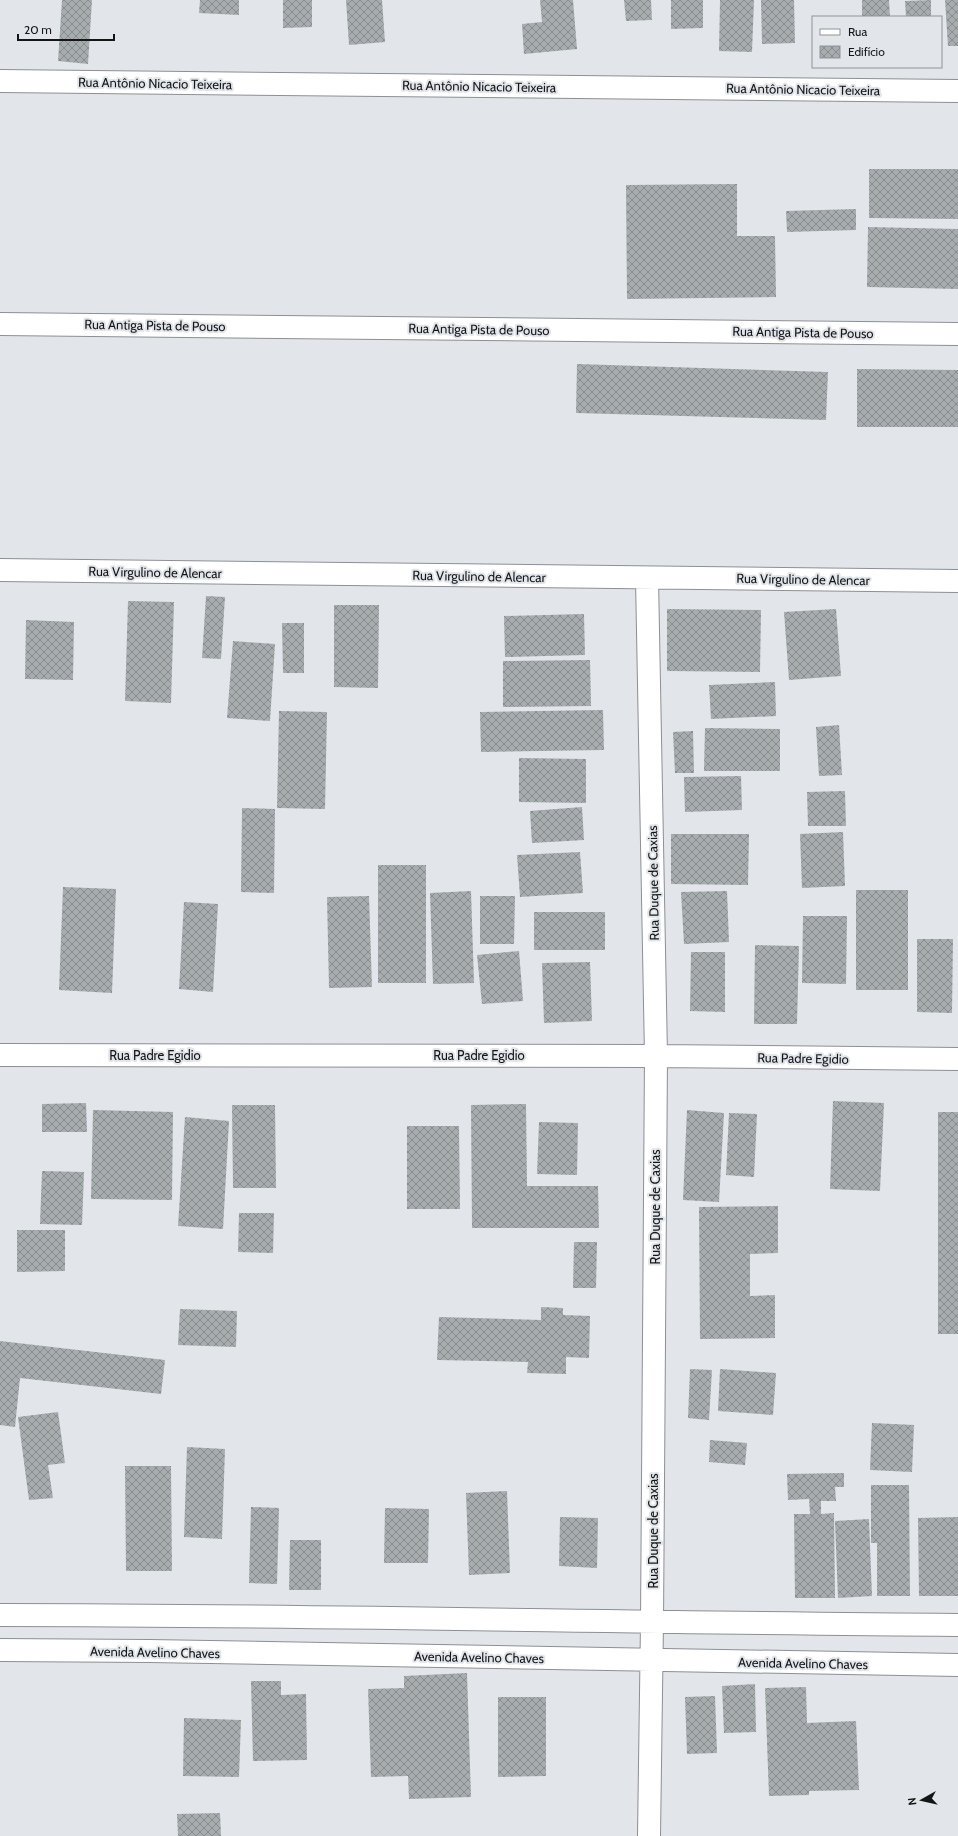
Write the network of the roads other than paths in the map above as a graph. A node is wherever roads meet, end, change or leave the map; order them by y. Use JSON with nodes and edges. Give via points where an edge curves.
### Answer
{"nodes":[{"id":1,"x":0,"y":81,"type":"edge"},
{"id":2,"x":958,"y":90,"type":"edge"},
{"id":3,"x":0,"y":324,"type":"edge"},
{"id":4,"x":958,"y":334,"type":"edge"},
{"id":5,"x":0,"y":570,"type":"edge"},
{"id":6,"x":646,"y":578,"type":"junction"},
{"id":7,"x":958,"y":581,"type":"edge"},
{"id":8,"x":0,"y":1055,"type":"edge"},
{"id":9,"x":656,"y":1056,"type":"junction"},
{"id":10,"x":958,"y":1059,"type":"edge"},
{"id":11,"x":0,"y":1615,"type":"edge"},
{"id":12,"x":652,"y":1623,"type":"junction"},
{"id":13,"x":958,"y":1625,"type":"edge"},
{"id":14,"x":0,"y":1650,"type":"edge"},
{"id":15,"x":652,"y":1660,"type":"junction"},
{"id":16,"x":958,"y":1665,"type":"edge"},
{"id":17,"x":649,"y":1836,"type":"edge"}],
"edges":[{"from":1,"to":2,"type":"street","name":"Rua Antônio Nicacio Teixeira"},
{"from":3,"to":4,"type":"street","name":"Rua Antiga Pista de Pouso"},
{"from":5,"to":6,"type":"street","name":"Rua Virgulino de Alencar"},
{"from":6,"to":7,"type":"street","name":"Rua Virgulino de Alencar"},
{"from":6,"to":9,"type":"street","name":"Rua Duque de Caxias"},
{"from":8,"to":9,"type":"street","name":"Rua Padre Egidio"},
{"from":9,"to":10,"type":"street","name":"Rua Padre Egidio"},
{"from":9,"to":12,"type":"street","name":"Rua Duque de Caxias"},
{"from":11,"to":12,"type":"street"},
{"from":12,"to":13,"type":"street"},
{"from":12,"to":15,"type":"street","name":"Rua Duque de Caxias"},
{"from":14,"to":15,"type":"street","name":"Avenida Avelino Chaves"},
{"from":15,"to":16,"type":"street","name":"Avenida Avelino Chaves"},
{"from":15,"to":17,"type":"street","name":"Rua Duque de Caxias"}]}
